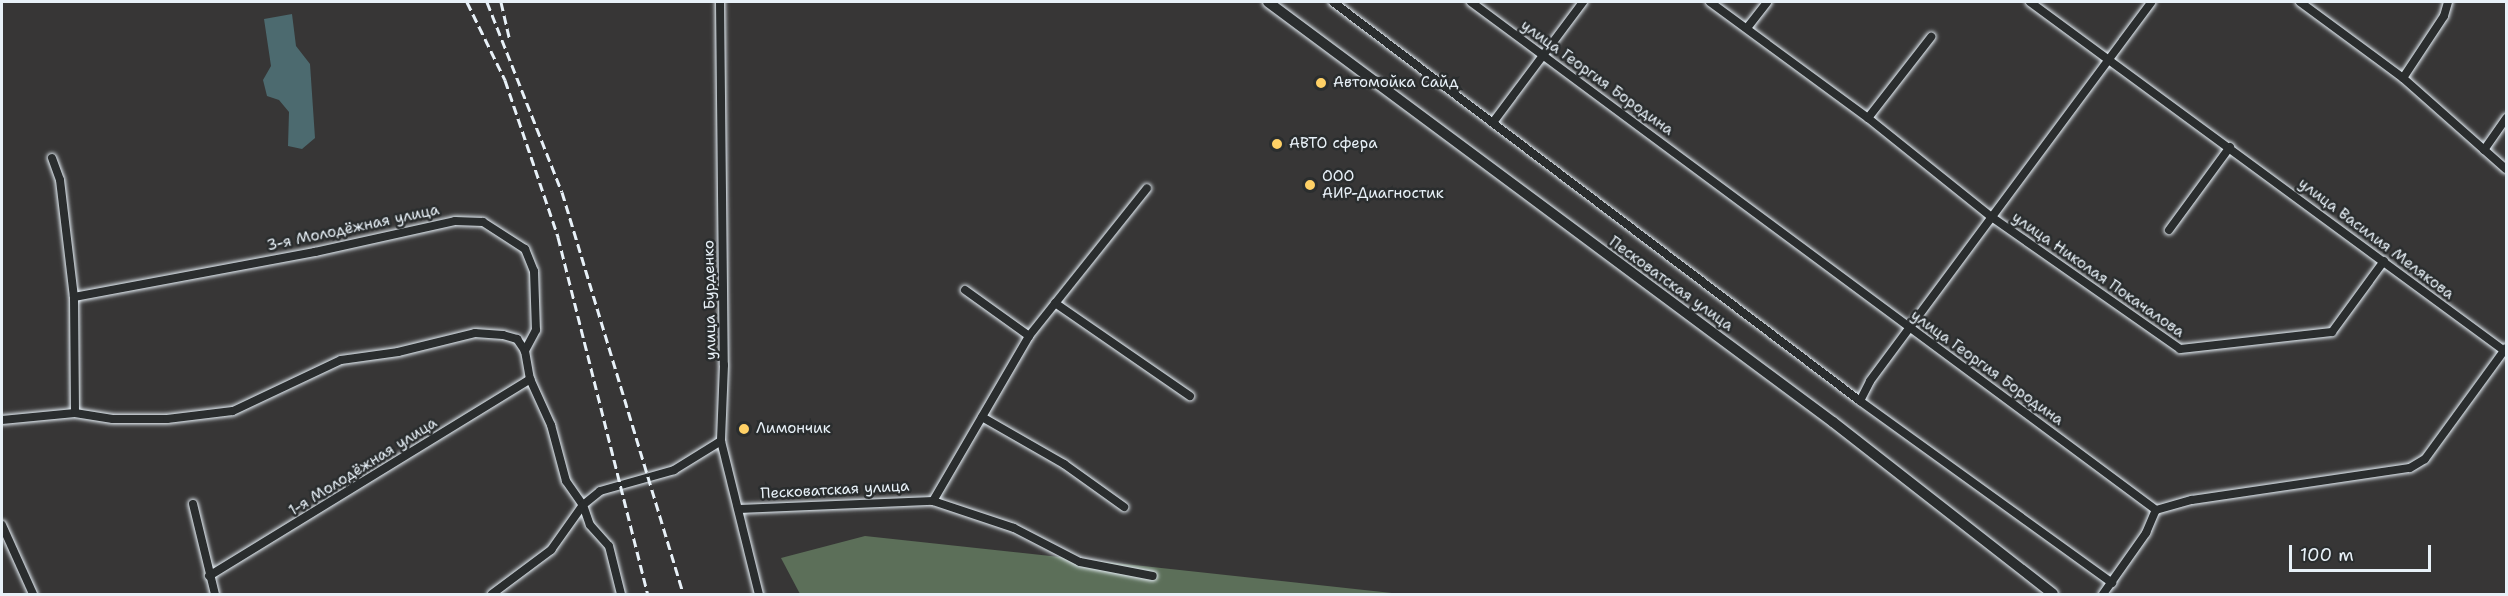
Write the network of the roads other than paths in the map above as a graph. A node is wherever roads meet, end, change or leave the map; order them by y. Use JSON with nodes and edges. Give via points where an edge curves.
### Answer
{"nodes":[{"id":1,"x":720,"y":2,"type":"edge"},
{"id":2,"x":1268,"y":2,"type":"edge"},
{"id":3,"x":1333,"y":2,"type":"edge"},
{"id":4,"x":1471,"y":2,"type":"edge"},
{"id":5,"x":1583,"y":2,"type":"edge"},
{"id":6,"x":1710,"y":2,"type":"edge"},
{"id":7,"x":1767,"y":2,"type":"edge"},
{"id":8,"x":2030,"y":2,"type":"edge"},
{"id":9,"x":2151,"y":2,"type":"edge"},
{"id":10,"x":2300,"y":2,"type":"edge"},
{"id":11,"x":2448,"y":2,"type":"edge"},
{"id":12,"x":1748,"y":28,"type":"junction"},
{"id":13,"x":1930,"y":37,"type":"dead end"},
{"id":14,"x":1542,"y":55,"type":"junction"},
{"id":15,"x":2109,"y":60,"type":"junction"},
{"id":16,"x":2403,"y":78,"type":"junction"},
{"id":17,"x":1868,"y":118,"type":"junction"},
{"id":18,"x":2506,"y":118,"type":"edge"},
{"id":19,"x":1494,"y":121,"type":"junction"},
{"id":20,"x":2229,"y":147,"type":"junction"},
{"id":21,"x":2484,"y":150,"type":"junction"},
{"id":22,"x":52,"y":158,"type":"dead end"},
{"id":23,"x":2506,"y":169,"type":"edge"},
{"id":24,"x":1147,"y":188,"type":"dead end"},
{"id":25,"x":1993,"y":218,"type":"junction"},
{"id":26,"x":2169,"y":230,"type":"dead end"},
{"id":27,"x":2384,"y":261,"type":"junction"},
{"id":28,"x":965,"y":290,"type":"dead end"},
{"id":29,"x":74,"y":297,"type":"junction"},
{"id":30,"x":1055,"y":303,"type":"junction"},
{"id":31,"x":1912,"y":328,"type":"junction"},
{"id":32,"x":1029,"y":336,"type":"junction"},
{"id":33,"x":525,"y":351,"type":"junction"},
{"id":34,"x":2506,"y":351,"type":"edge"},
{"id":35,"x":530,"y":380,"type":"junction"},
{"id":36,"x":1190,"y":396,"type":"dead end"},
{"id":37,"x":1860,"y":401,"type":"junction"},
{"id":38,"x":75,"y":413,"type":"junction"},
{"id":39,"x":982,"y":417,"type":"junction"},
{"id":40,"x":2,"y":420,"type":"edge"},
{"id":41,"x":721,"y":441,"type":"junction"},
{"id":42,"x":933,"y":501,"type":"junction"},
{"id":43,"x":193,"y":504,"type":"dead end"},
{"id":44,"x":583,"y":505,"type":"junction"},
{"id":45,"x":1124,"y":507,"type":"dead end"},
{"id":46,"x":739,"y":509,"type":"junction"},
{"id":47,"x":2156,"y":510,"type":"junction"},
{"id":48,"x":2,"y":525,"type":"edge"},
{"id":49,"x":209,"y":576,"type":"junction"},
{"id":50,"x":1153,"y":576,"type":"dead end"},
{"id":51,"x":2112,"y":584,"type":"junction"},
{"id":52,"x":33,"y":594,"type":"edge"},
{"id":53,"x":215,"y":594,"type":"edge"},
{"id":54,"x":492,"y":594,"type":"edge"},
{"id":55,"x":621,"y":594,"type":"edge"},
{"id":56,"x":759,"y":594,"type":"edge"},
{"id":57,"x":2053,"y":594,"type":"edge"},
{"id":58,"x":2103,"y":594,"type":"edge"}],
"edges":[{"from":1,"to":41,"type":"street","name":"улица Бурденко","via":[[724,365]]},
{"from":2,"to":57,"type":"main road","name":"Песковатская улица","via":[[1833,422]]},
{"from":3,"to":19,"type":"street"},
{"from":4,"to":14,"type":"street","name":"улица Георгия Бородина"},
{"from":5,"to":14,"type":"street"},
{"from":6,"to":12,"type":"street","name":"улица Николая Покачалова"},
{"from":7,"to":12,"type":"street"},
{"from":8,"to":15,"type":"street","name":"улица Василия Мелякова"},
{"from":9,"to":15,"type":"street"},
{"from":10,"to":16,"type":"street"},
{"from":11,"to":16,"type":"street","via":[[2444,16]]},
{"from":12,"to":17,"type":"street","name":"улица Николая Покачалова"},
{"from":13,"to":17,"type":"street"},
{"from":14,"to":19,"type":"street"},
{"from":14,"to":31,"type":"street","name":"улица Георгия Бородина"},
{"from":15,"to":20,"type":"street","name":"улица Василия Мелякова"},
{"from":15,"to":25,"type":"street"},
{"from":16,"to":21,"type":"street"},
{"from":17,"to":25,"type":"street","name":"улица Николая Покачалова"},
{"from":18,"to":21,"type":"street"},
{"from":19,"to":37,"type":"street"},
{"from":20,"to":26,"type":"street"},
{"from":20,"to":27,"type":"street","name":"улица Василия Мелякова"},
{"from":21,"to":23,"type":"street"},
{"from":22,"to":29,"type":"street","via":[[60,180]]},
{"from":24,"to":30,"type":"street"},
{"from":25,"to":27,"type":"street","name":"улица Николая Покачалова","via":[[2180,349],[2332,332]]},
{"from":25,"to":31,"type":"street"},
{"from":27,"to":34,"type":"street","name":"улица Василия Мелякова"},
{"from":28,"to":32,"type":"street"},
{"from":29,"to":33,"type":"street","name":"3-я Молодёжная улица","via":[[315,252],[455,221],[483,222],[525,249],[534,271],[536,330]]},
{"from":29,"to":38,"type":"street"},
{"from":30,"to":32,"type":"street"},
{"from":30,"to":36,"type":"street"},
{"from":31,"to":37,"type":"street","via":[[1870,381]]},
{"from":31,"to":47,"type":"street","name":"улица Георгия Бородина"},
{"from":32,"to":39,"type":"street"},
{"from":33,"to":35,"type":"street"},
{"from":33,"to":38,"type":"street","via":[[517,339],[475,333],[398,352],[341,360],[232,411],[167,419],[112,419]]},
{"from":34,"to":47,"type":"street","via":[[2425,459],[2410,468],[2192,500]]},
{"from":35,"to":44,"type":"street","via":[[551,425],[566,481]]},
{"from":35,"to":49,"type":"street","name":"1-я Молодёжная улица"},
{"from":37,"to":51,"type":"street"},
{"from":38,"to":40,"type":"street"},
{"from":39,"to":42,"type":"street"},
{"from":39,"to":45,"type":"street","via":[[1064,464]]},
{"from":41,"to":44,"type":"street","via":[[674,470],[600,490]]},
{"from":41,"to":46,"type":"street","name":"улица Бурденко"},
{"from":42,"to":46,"type":"street","name":"Песковатская улица"},
{"from":42,"to":50,"type":"street","name":"Песковатская улица","via":[[1014,528],[1080,562]]},
{"from":43,"to":49,"type":"street"},
{"from":44,"to":54,"type":"street","via":[[551,550]]},
{"from":44,"to":55,"type":"street","via":[[590,525],[609,546]]},
{"from":46,"to":56,"type":"street","name":"улица Бурденко"},
{"from":47,"to":51,"type":"street","via":[[2146,534]]},
{"from":48,"to":52,"type":"street"},
{"from":49,"to":53,"type":"street"},
{"from":51,"to":58,"type":"street"}]}
